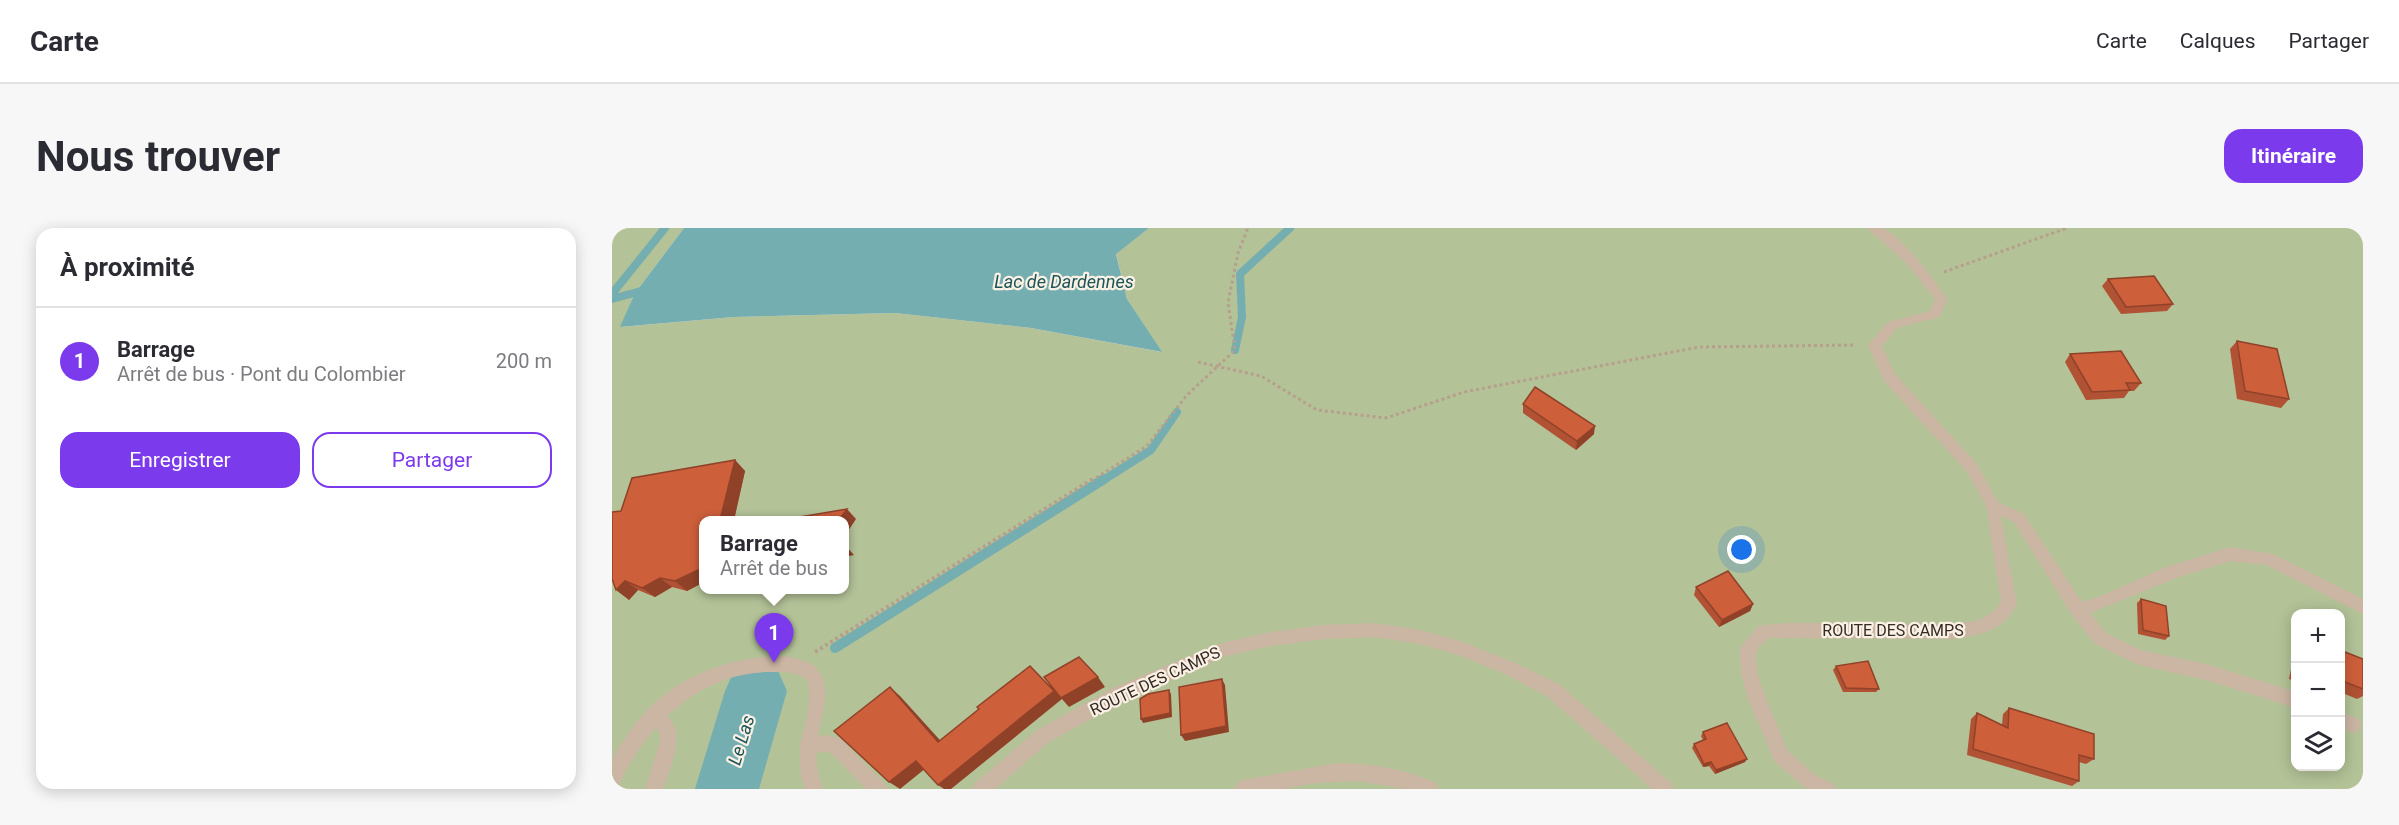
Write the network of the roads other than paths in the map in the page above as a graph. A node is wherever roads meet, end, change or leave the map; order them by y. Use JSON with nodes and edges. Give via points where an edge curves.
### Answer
{"nodes":[{"id":1,"x":1874,"y":228,"type":"edge"},
{"id":2,"x":1993,"y":506,"type":"junction"},
{"id":3,"x":2363,"y":607,"type":"edge"},
{"id":4,"x":2078,"y":610,"type":"junction"},
{"id":5,"x":2291,"y":699,"type":"edge"},
{"id":6,"x":654,"y":716,"type":"junction"},
{"id":7,"x":808,"y":745,"type":"junction"},
{"id":8,"x":612,"y":781,"type":"edge"},
{"id":9,"x":654,"y":789,"type":"edge"},
{"id":10,"x":814,"y":789,"type":"edge"},
{"id":11,"x":878,"y":789,"type":"edge"},
{"id":12,"x":981,"y":789,"type":"edge"},
{"id":13,"x":1244,"y":789,"type":"edge"},
{"id":14,"x":1430,"y":789,"type":"edge"},
{"id":15,"x":1665,"y":789,"type":"edge"},
{"id":16,"x":1827,"y":789,"type":"edge"}],
"edges":[{"from":1,"to":2,"type":"street","name":"ROUTE DES CAMPS","via":[[1892,240],[1941,299],[1935,314],[1893,325],[1875,345],[1889,377],[1972,468]]},
{"from":2,"to":4,"type":"street","via":[[2019,518]]},
{"from":2,"to":16,"type":"street","name":"ROUTE DES CAMPS","via":[[2009,604],[1994,623],[1967,631],[1764,631],[1748,648],[1754,690],[1780,756],[1809,781]]},
{"from":3,"to":4,"type":"street","via":[[2268,559],[2231,554],[2172,572],[2104,603]]},
{"from":4,"to":5,"type":"street","via":[[2101,639],[2139,657],[2206,672]]},
{"from":6,"to":7,"type":"street","via":[[669,701],[715,674],[747,665],[793,665],[813,674],[818,684]]},
{"from":6,"to":8,"type":"street","via":[[630,744]]},
{"from":6,"to":9,"type":"street","via":[[668,729],[669,741]]},
{"from":7,"to":10,"type":"street"},
{"from":7,"to":11,"type":"street","via":[[834,744]]},
{"from":12,"to":15,"type":"street","name":"ROUTE DES CAMPS","via":[[1043,736],[1117,695],[1224,649],[1324,632],[1375,630],[1460,648],[1553,690]]},
{"from":13,"to":14,"type":"street","via":[[1346,770],[1379,773]]}]}
